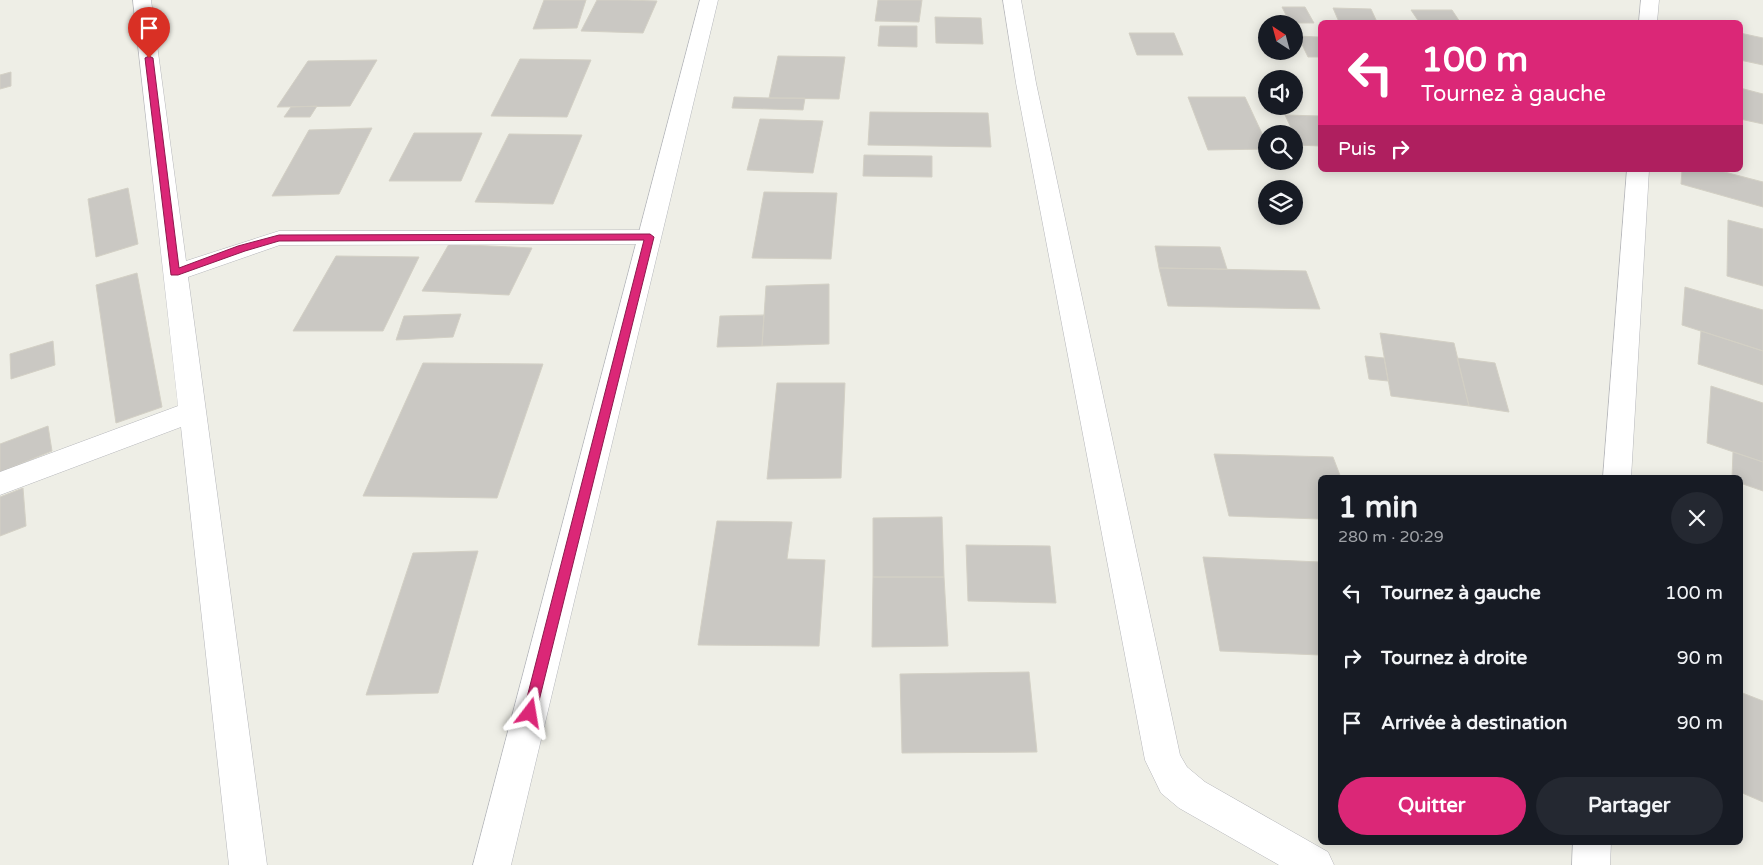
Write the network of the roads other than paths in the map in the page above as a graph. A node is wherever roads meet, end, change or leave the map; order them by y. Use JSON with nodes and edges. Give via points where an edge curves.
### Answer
{"nodes":[{"id":1,"x":142,"y":0,"type":"edge"},
{"id":2,"x":709,"y":0,"type":"edge"},
{"id":3,"x":1012,"y":0,"type":"edge"},
{"id":4,"x":1650,"y":0,"type":"edge"},
{"id":5,"x":1648,"y":20,"type":"edge"},
{"id":6,"x":1638,"y":172,"type":"edge"},
{"id":7,"x":650,"y":237,"type":"junction"},
{"id":8,"x":175,"y":273,"type":"junction"},
{"id":9,"x":192,"y":412,"type":"junction"},
{"id":10,"x":1617,"y":475,"type":"edge"},
{"id":11,"x":0,"y":484,"type":"edge"},
{"id":12,"x":1592,"y":845,"type":"edge"},
{"id":13,"x":248,"y":865,"type":"edge"},
{"id":14,"x":492,"y":865,"type":"edge"},
{"id":15,"x":1315,"y":865,"type":"edge"},
{"id":16,"x":1591,"y":865,"type":"edge"}],
"edges":[{"from":1,"to":8,"type":"street"},
{"from":2,"to":7,"type":"street"},
{"from":3,"to":15,"type":"street","via":[[1163,760],[1174,780],[1192,795]]},
{"from":4,"to":5,"type":"street"},
{"from":6,"to":10,"type":"street"},
{"from":7,"to":8,"type":"street","via":[[279,238],[241,248]]},
{"from":7,"to":14,"type":"street"},
{"from":8,"to":9,"type":"street"},
{"from":9,"to":11,"type":"street"},
{"from":9,"to":13,"type":"street"},
{"from":12,"to":16,"type":"street"}]}
